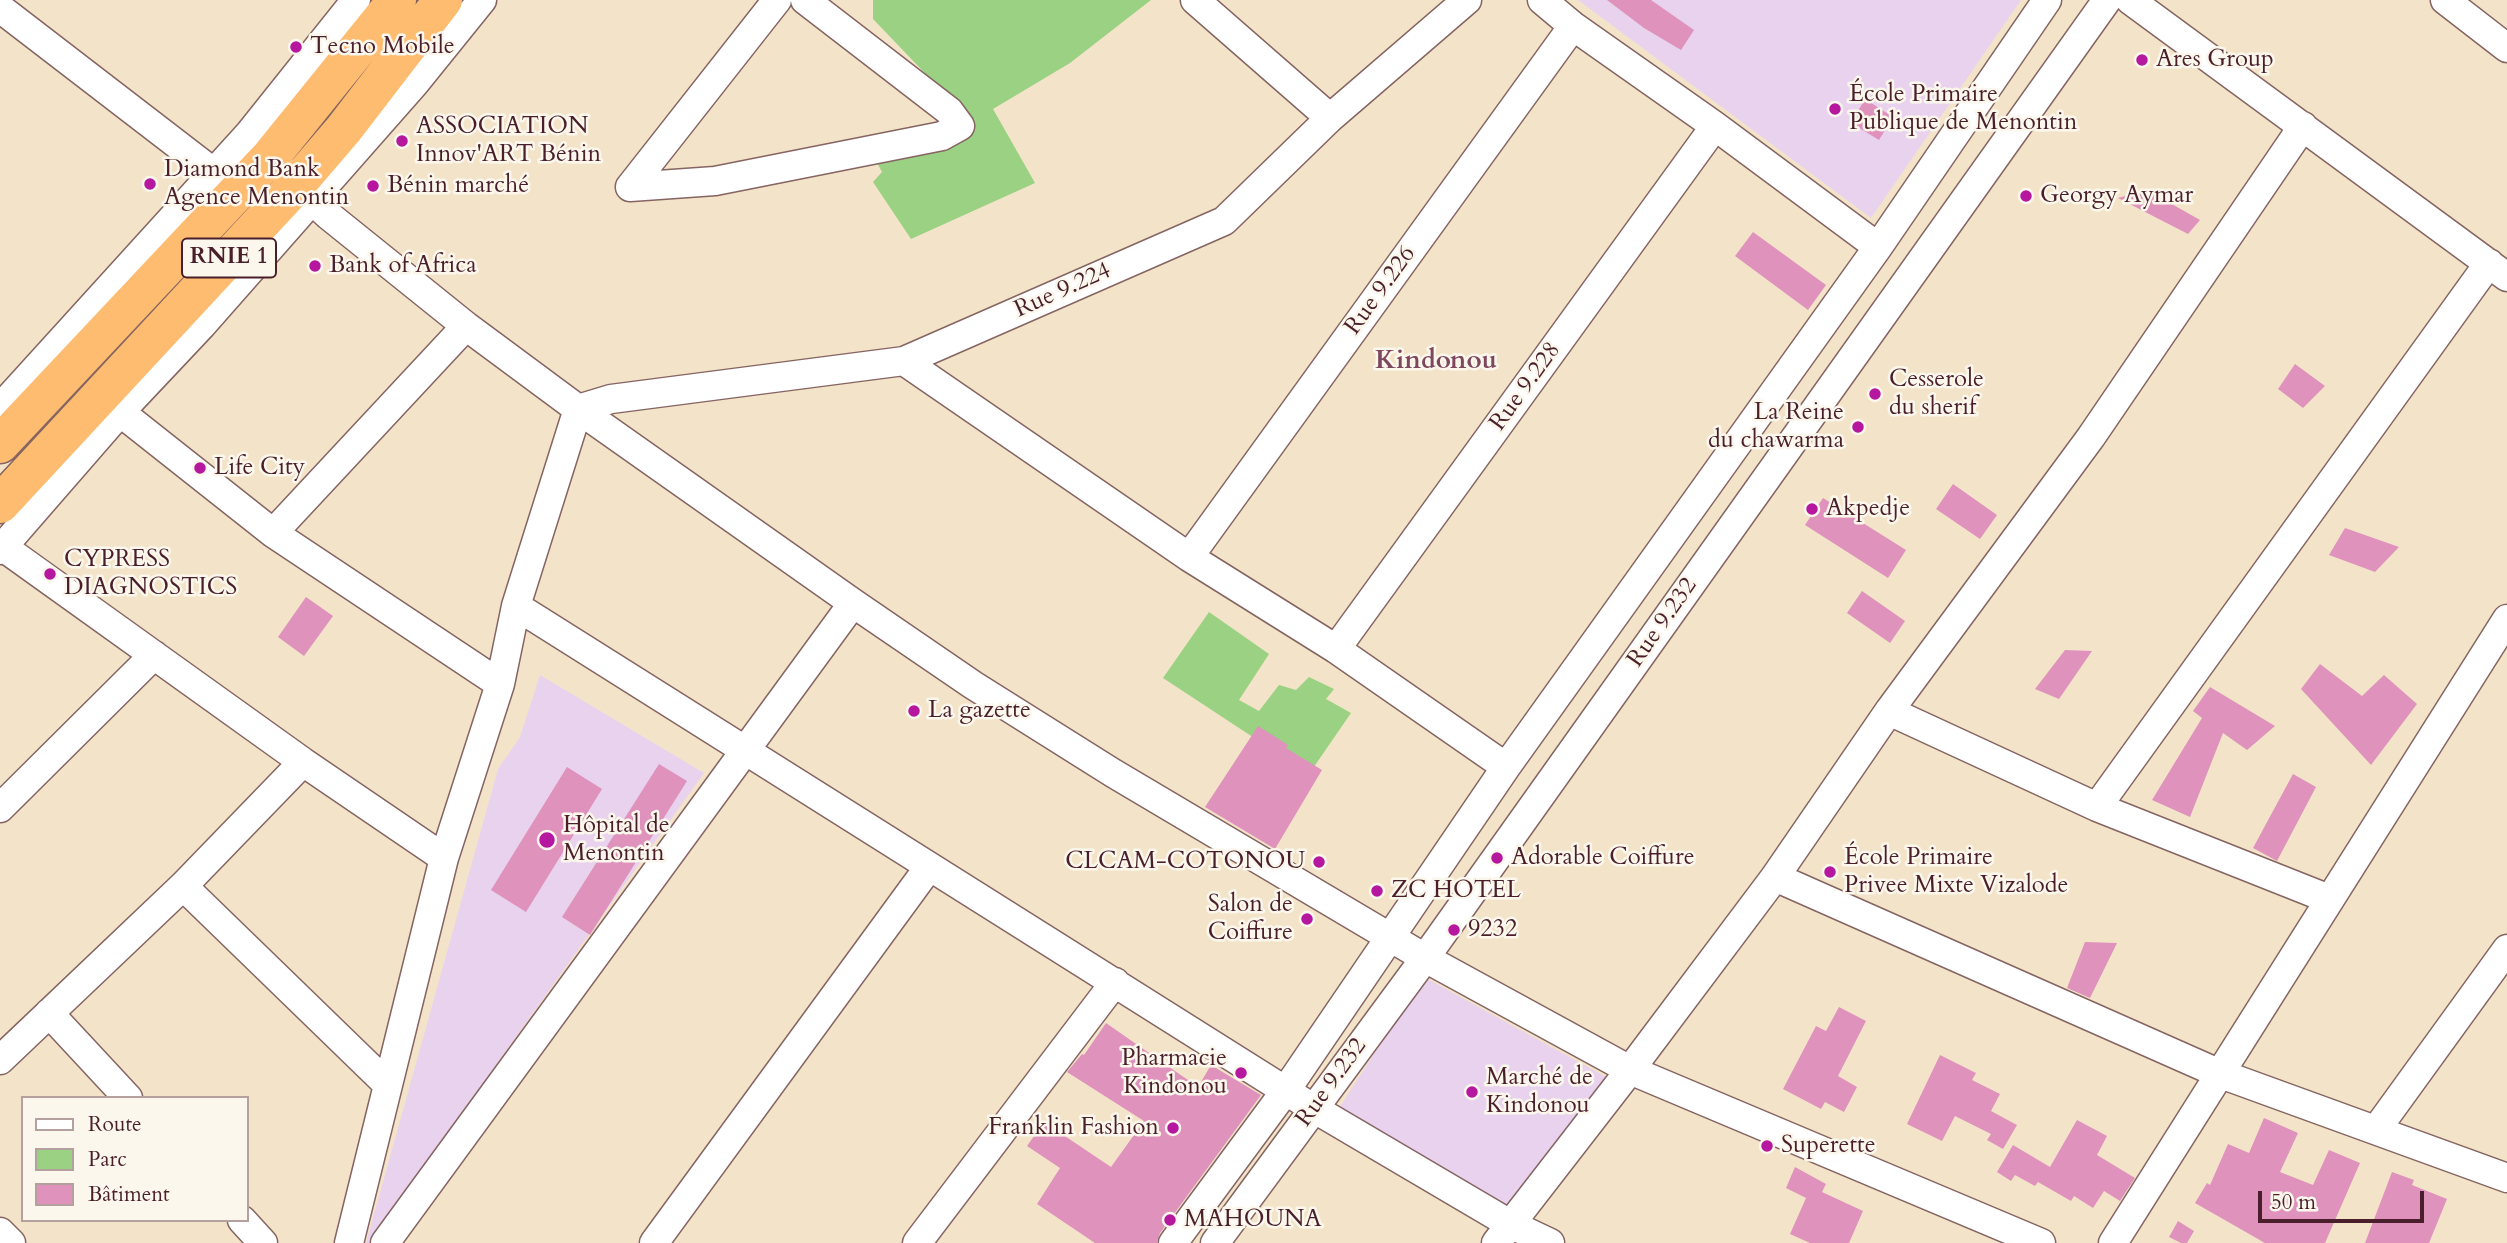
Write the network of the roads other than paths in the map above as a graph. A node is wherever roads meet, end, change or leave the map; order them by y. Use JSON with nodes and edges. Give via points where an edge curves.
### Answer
{"nodes":[{"id":1,"x":397,"y":0,"type":"edge"},
{"id":2,"x":443,"y":0,"type":"edge"},
{"id":3,"x":482,"y":0,"type":"edge"},
{"id":4,"x":777,"y":0,"type":"edge"},
{"id":5,"x":804,"y":0,"type":"edge"},
{"id":6,"x":1195,"y":0,"type":"edge"},
{"id":7,"x":1467,"y":0,"type":"edge"},
{"id":8,"x":1542,"y":0,"type":"edge"},
{"id":9,"x":2047,"y":0,"type":"edge"},
{"id":10,"x":2107,"y":0,"type":"edge"},
{"id":11,"x":2130,"y":0,"type":"edge"},
{"id":12,"x":2445,"y":0,"type":"edge"},
{"id":13,"x":346,"y":3,"type":"edge"},
{"id":14,"x":5,"y":12,"type":"dead end"},
{"id":15,"x":1573,"y":26,"type":"junction"},
{"id":16,"x":2507,"y":48,"type":"edge"},
{"id":17,"x":1330,"y":118,"type":"junction"},
{"id":18,"x":1716,"y":126,"type":"junction"},
{"id":19,"x":2303,"y":126,"type":"junction"},
{"id":20,"x":260,"y":145,"type":"junction"},
{"id":21,"x":213,"y":172,"type":"junction"},
{"id":22,"x":304,"y":192,"type":"junction"},
{"id":23,"x":1878,"y":247,"type":"junction"},
{"id":24,"x":2498,"y":270,"type":"edge"},
{"id":25,"x":466,"y":326,"type":"junction"},
{"id":26,"x":904,"y":361,"type":"junction"},
{"id":27,"x":0,"y":408,"type":"edge"},
{"id":28,"x":578,"y":410,"type":"junction"},
{"id":29,"x":120,"y":412,"type":"junction"},
{"id":30,"x":0,"y":444,"type":"edge"},
{"id":31,"x":0,"y":504,"type":"edge"},
{"id":32,"x":273,"y":533,"type":"junction"},
{"id":33,"x":2,"y":548,"type":"edge"},
{"id":34,"x":1189,"y":557,"type":"junction"},
{"id":35,"x":853,"y":603,"type":"junction"},
{"id":36,"x":516,"y":606,"type":"junction"},
{"id":37,"x":2507,"y":619,"type":"edge"},
{"id":38,"x":1336,"y":649,"type":"junction"},
{"id":39,"x":154,"y":655,"type":"junction"},
{"id":40,"x":500,"y":684,"type":"junction"},
{"id":41,"x":1889,"y":711,"type":"junction"},
{"id":42,"x":745,"y":752,"type":"junction"},
{"id":43,"x":303,"y":762,"type":"junction"},
{"id":44,"x":1506,"y":767,"type":"junction"},
{"id":45,"x":2097,"y":807,"type":"junction"},
{"id":46,"x":0,"y":808,"type":"edge"},
{"id":47,"x":444,"y":859,"type":"junction"},
{"id":48,"x":929,"y":867,"type":"junction"},
{"id":49,"x":1775,"y":877,"type":"junction"},
{"id":50,"x":183,"y":886,"type":"junction"},
{"id":51,"x":2329,"y":899,"type":"junction"},
{"id":52,"x":1390,"y":937,"type":"junction"},
{"id":53,"x":2507,"y":949,"type":"edge"},
{"id":54,"x":1425,"y":958,"type":"junction"},
{"id":55,"x":1115,"y":982,"type":"junction"},
{"id":56,"x":49,"y":1013,"type":"junction"},
{"id":57,"x":0,"y":1060,"type":"edge"},
{"id":58,"x":1630,"y":1070,"type":"junction"},
{"id":59,"x":2218,"y":1073,"type":"junction"},
{"id":60,"x":387,"y":1084,"type":"junction"},
{"id":61,"x":1286,"y":1090,"type":"junction"},
{"id":62,"x":126,"y":1096,"type":"edge"},
{"id":63,"x":1313,"y":1108,"type":"junction"},
{"id":64,"x":2376,"y":1130,"type":"junction"},
{"id":65,"x":2507,"y":1178,"type":"edge"},
{"id":66,"x":244,"y":1222,"type":"edge"},
{"id":67,"x":0,"y":1232,"type":"edge"},
{"id":68,"x":1503,"y":1233,"type":"edge"},
{"id":69,"x":11,"y":1243,"type":"edge"},
{"id":70,"x":263,"y":1243,"type":"edge"},
{"id":71,"x":349,"y":1243,"type":"edge"},
{"id":72,"x":385,"y":1243,"type":"edge"},
{"id":73,"x":654,"y":1243,"type":"edge"},
{"id":74,"x":917,"y":1243,"type":"edge"},
{"id":75,"x":1173,"y":1243,"type":"edge"},
{"id":76,"x":1214,"y":1243,"type":"edge"},
{"id":77,"x":1550,"y":1243,"type":"edge"},
{"id":78,"x":2042,"y":1243,"type":"edge"},
{"id":79,"x":2113,"y":1243,"type":"edge"}],
"edges":[{"from":1,"to":20,"type":"highway","number":"RNIE 1"},
{"from":2,"to":22,"type":"highway","number":"RNIE 1","via":[[344,129]]},
{"from":3,"to":22,"type":"street","via":[[415,83]]},
{"from":4,"to":5,"type":"street","via":[[629,187],[715,181],[942,136],[960,126],[949,111]]},
{"from":6,"to":17,"type":"street"},
{"from":7,"to":17,"type":"street","name":"Rue 9.224"},
{"from":8,"to":15,"type":"street"},
{"from":9,"to":23,"type":"street","name":"Rue 9.232"},
{"from":10,"to":54,"type":"street","name":"Rue 9.232"},
{"from":11,"to":19,"type":"street"},
{"from":12,"to":16,"type":"street"},
{"from":13,"to":20,"type":"street"},
{"from":14,"to":21,"type":"street"},
{"from":15,"to":18,"type":"street"},
{"from":15,"to":34,"type":"street","name":"Rue 9.226"},
{"from":17,"to":26,"type":"street","name":"Rue 9.224","via":[[1224,221]]},
{"from":18,"to":23,"type":"street"},
{"from":18,"to":38,"type":"street","name":"Rue 9.228"},
{"from":19,"to":24,"type":"street"},
{"from":19,"to":41,"type":"street","via":[[2091,437]]},
{"from":20,"to":21,"type":"street"},
{"from":20,"to":22,"type":"street"},
{"from":20,"to":30,"type":"highway","number":"RNIE 1"},
{"from":21,"to":27,"type":"street"},
{"from":22,"to":25,"type":"street"},
{"from":22,"to":29,"type":"street","via":[[202,325]]},
{"from":22,"to":31,"type":"highway","number":"RNIE 1"},
{"from":23,"to":44,"type":"street","name":"Rue 9.232"},
{"from":24,"to":45,"type":"street"},
{"from":25,"to":28,"type":"street"},
{"from":25,"to":32,"type":"street"},
{"from":26,"to":28,"type":"street","name":"Rue 9.224","via":[[611,399]]},
{"from":26,"to":34,"type":"street"},
{"from":28,"to":35,"type":"street"},
{"from":28,"to":36,"type":"street"},
{"from":29,"to":32,"type":"street"},
{"from":29,"to":33,"type":"street"},
{"from":32,"to":40,"type":"street"},
{"from":33,"to":39,"type":"street"},
{"from":34,"to":38,"type":"street"},
{"from":35,"to":42,"type":"street"},
{"from":35,"to":52,"type":"street","via":[[1113,773]]},
{"from":36,"to":40,"type":"street"},
{"from":36,"to":42,"type":"street"},
{"from":37,"to":51,"type":"street"},
{"from":38,"to":44,"type":"street"},
{"from":39,"to":43,"type":"street"},
{"from":39,"to":46,"type":"street"},
{"from":40,"to":47,"type":"street"},
{"from":41,"to":45,"type":"street"},
{"from":41,"to":49,"type":"street"},
{"from":42,"to":48,"type":"street"},
{"from":42,"to":72,"type":"street"},
{"from":43,"to":47,"type":"street"},
{"from":43,"to":50,"type":"street"},
{"from":44,"to":52,"type":"street","name":"Rue 9.232"},
{"from":45,"to":51,"type":"street"},
{"from":47,"to":60,"type":"street"},
{"from":48,"to":55,"type":"street"},
{"from":48,"to":73,"type":"street"},
{"from":49,"to":58,"type":"street"},
{"from":49,"to":59,"type":"street"},
{"from":50,"to":56,"type":"street"},
{"from":50,"to":60,"type":"street"},
{"from":51,"to":59,"type":"street"},
{"from":52,"to":54,"type":"street"},
{"from":52,"to":61,"type":"street","name":"Rue 9.232"},
{"from":53,"to":64,"type":"street"},
{"from":54,"to":58,"type":"street"},
{"from":54,"to":63,"type":"street","name":"Rue 9.232"},
{"from":55,"to":61,"type":"street"},
{"from":55,"to":74,"type":"street"},
{"from":56,"to":57,"type":"street"},
{"from":56,"to":62,"type":"street"},
{"from":58,"to":68,"type":"street"},
{"from":58,"to":78,"type":"street"},
{"from":59,"to":64,"type":"street"},
{"from":59,"to":79,"type":"street"},
{"from":60,"to":71,"type":"street"},
{"from":61,"to":63,"type":"street"},
{"from":61,"to":75,"type":"street","name":"Rue 9.232"},
{"from":63,"to":68,"type":"street"},
{"from":63,"to":76,"type":"street","name":"Rue 9.232"},
{"from":64,"to":65,"type":"street"},
{"from":66,"to":70,"type":"street"},
{"from":67,"to":69,"type":"street"},
{"from":68,"to":77,"type":"street"}]}
